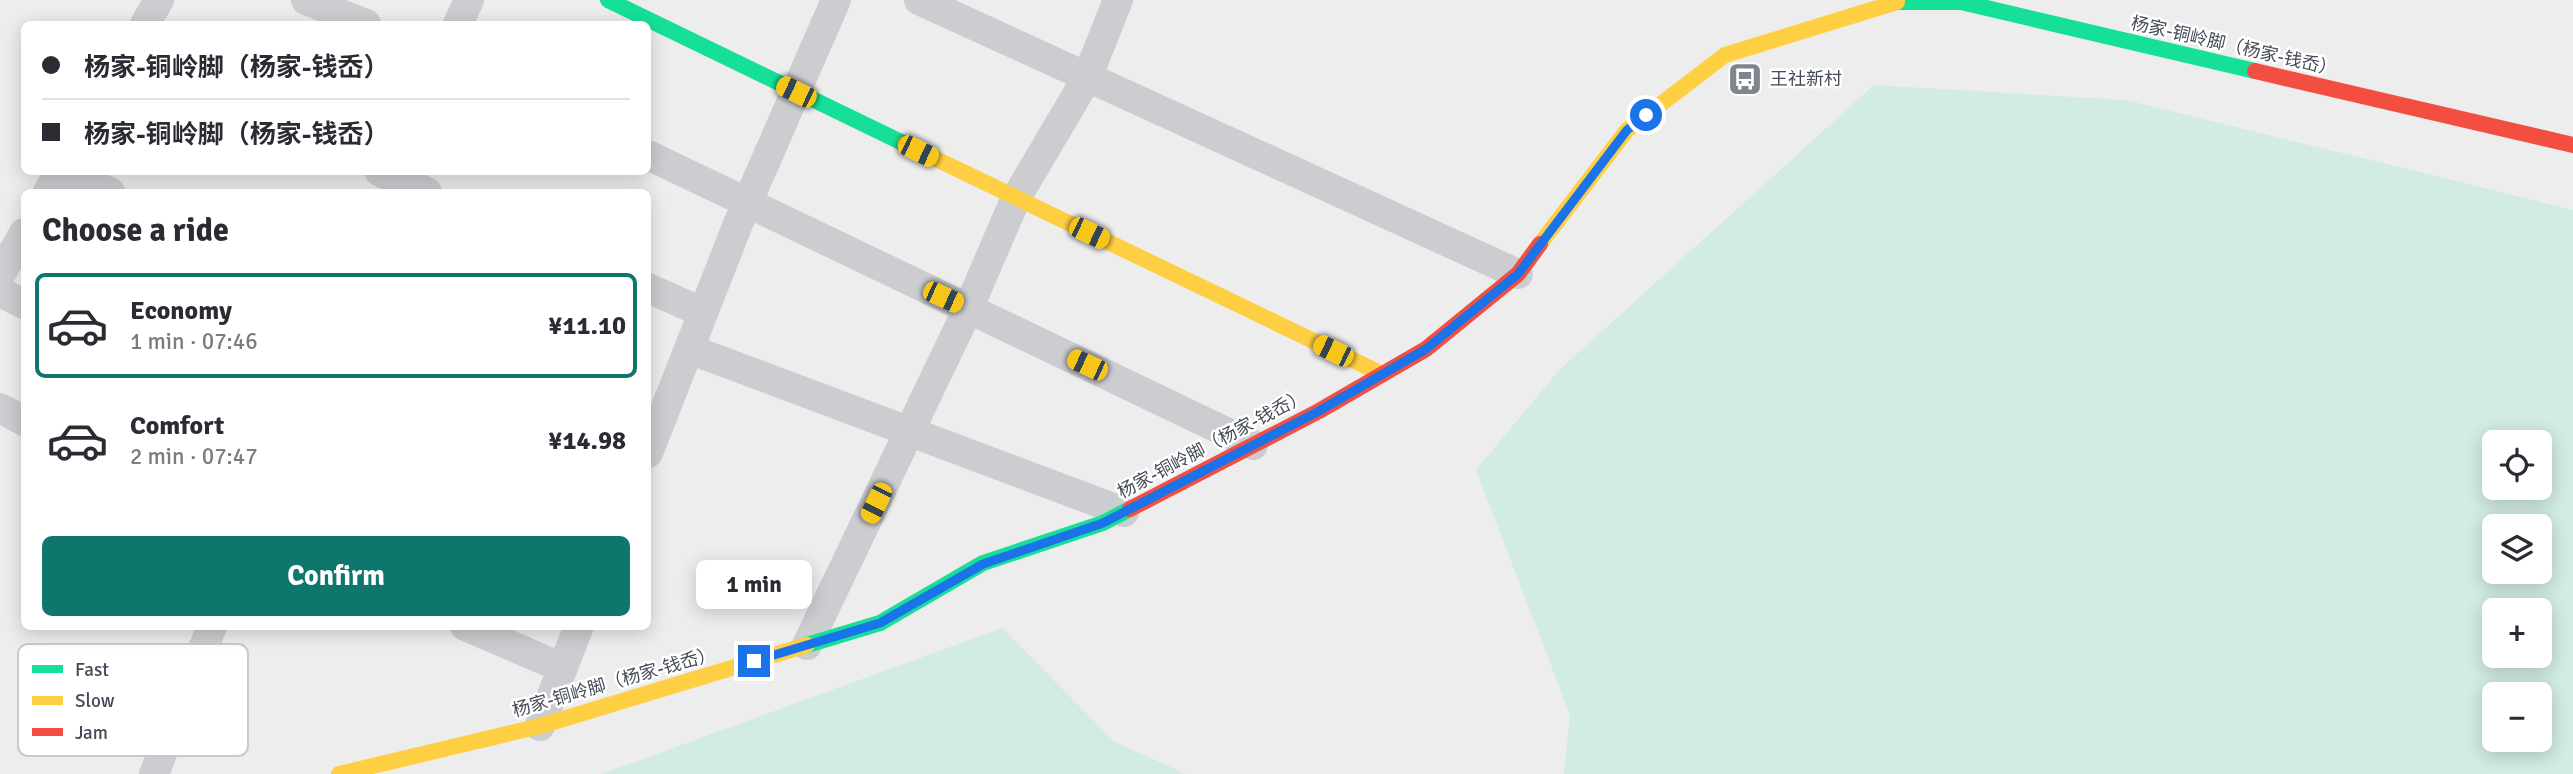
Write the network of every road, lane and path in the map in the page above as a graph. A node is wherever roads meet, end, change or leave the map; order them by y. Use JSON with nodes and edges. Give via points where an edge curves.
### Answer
{"nodes":[{"id":1,"x":159,"y":0,"type":"edge"},
{"id":2,"x":306,"y":0,"type":"edge"},
{"id":3,"x":469,"y":0,"type":"edge"},
{"id":4,"x":608,"y":0,"type":"edge"},
{"id":5,"x":836,"y":0,"type":"edge"},
{"id":6,"x":919,"y":0,"type":"edge"},
{"id":7,"x":1118,"y":0,"type":"edge"},
{"id":8,"x":1896,"y":1,"type":"edge"},
{"id":9,"x":147,"y":21,"type":"edge"},
{"id":10,"x":358,"y":21,"type":"edge"},
{"id":11,"x":459,"y":21,"type":"edge"},
{"id":12,"x":651,"y":21,"type":"edge"},
{"id":13,"x":651,"y":21,"type":"edge"},
{"id":14,"x":1087,"y":78,"type":"junction"},
{"id":15,"x":796,"y":92,"type":"junction"},
{"id":16,"x":2573,"y":145,"type":"edge"},
{"id":17,"x":651,"y":156,"type":"edge"},
{"id":18,"x":73,"y":175,"type":"edge"},
{"id":19,"x":391,"y":179,"type":"edge"},
{"id":20,"x":104,"y":189,"type":"edge"},
{"id":21,"x":419,"y":189,"type":"edge"},
{"id":22,"x":1016,"y":198,"type":"junction"},
{"id":23,"x":747,"y":204,"type":"junction"},
{"id":24,"x":21,"y":238,"type":"edge"},
{"id":25,"x":1518,"y":274,"type":"junction"},
{"id":26,"x":0,"y":275,"type":"edge"},
{"id":27,"x":651,"y":289,"type":"edge"},
{"id":28,"x":0,"y":292,"type":"edge"},
{"id":29,"x":21,"y":302,"type":"edge"},
{"id":30,"x":968,"y":309,"type":"junction"},
{"id":31,"x":702,"y":314,"type":"junction"},
{"id":32,"x":689,"y":349,"type":"junction"},
{"id":33,"x":1382,"y":374,"type":"junction"},
{"id":34,"x":0,"y":408,"type":"edge"},
{"id":35,"x":21,"y":419,"type":"edge"},
{"id":36,"x":910,"y":432,"type":"junction"},
{"id":37,"x":651,"y":444,"type":"edge"},
{"id":38,"x":1253,"y":444,"type":"junction"},
{"id":39,"x":1125,"y":512,"type":"junction"},
{"id":40,"x":474,"y":630,"type":"edge"},
{"id":41,"x":577,"y":630,"type":"edge"},
{"id":42,"x":807,"y":645,"type":"junction"},
{"id":43,"x":563,"y":668,"type":"junction"},
{"id":44,"x":540,"y":726,"type":"junction"},
{"id":45,"x":161,"y":756,"type":"edge"},
{"id":46,"x":154,"y":774,"type":"edge"},
{"id":47,"x":339,"y":774,"type":"edge"}],
"edges":[{"from":1,"to":9,"type":"street"},
{"from":2,"to":10,"type":"street"},
{"from":3,"to":11,"type":"street"},
{"from":4,"to":12,"type":"street"},
{"from":5,"to":15,"type":"street"},
{"from":6,"to":14,"type":"street"},
{"from":7,"to":14,"type":"street"},
{"from":8,"to":16,"type":"street","name":"杨家-铜岭脚（杨家-钱岙）","via":[[1961,2]]},
{"from":8,"to":25,"type":"street","name":"杨家-铜岭脚（杨家-钱岙）","via":[[1725,55],[1627,130]]},
{"from":13,"to":15,"type":"street"},
{"from":14,"to":22,"type":"street"},
{"from":14,"to":25,"type":"street"},
{"from":15,"to":22,"type":"street"},
{"from":15,"to":23,"type":"street"},
{"from":17,"to":23,"type":"street"},
{"from":18,"to":20,"type":"street"},
{"from":19,"to":21,"type":"street"},
{"from":22,"to":30,"type":"street"},
{"from":22,"to":33,"type":"street"},
{"from":23,"to":30,"type":"street"},
{"from":23,"to":31,"type":"street"},
{"from":24,"to":26,"type":"street"},
{"from":25,"to":33,"type":"street","name":"杨家-铜岭脚（杨家-钱岙）","via":[[1426,349]]},
{"from":27,"to":31,"type":"street"},
{"from":28,"to":29,"type":"street"},
{"from":30,"to":36,"type":"street"},
{"from":30,"to":38,"type":"street"},
{"from":31,"to":32,"type":"street"},
{"from":32,"to":36,"type":"street"},
{"from":32,"to":37,"type":"street"},
{"from":33,"to":38,"type":"street","name":"杨家-铜岭脚（杨家-钱岙）"},
{"from":34,"to":35,"type":"street"},
{"from":36,"to":39,"type":"street"},
{"from":36,"to":42,"type":"street"},
{"from":38,"to":39,"type":"street","name":"杨家-铜岭脚（杨家-钱岙）"},
{"from":39,"to":42,"type":"street","name":"杨家-铜岭脚（杨家-钱岙）","via":[[983,564],[880,623]]},
{"from":40,"to":43,"type":"street"},
{"from":41,"to":43,"type":"street"},
{"from":42,"to":44,"type":"street","name":"杨家-铜岭脚（杨家-钱岙）"},
{"from":43,"to":44,"type":"street"},
{"from":44,"to":47,"type":"street","name":"杨家-铜岭脚（杨家-钱岙）"},
{"from":45,"to":46,"type":"street"}]}
